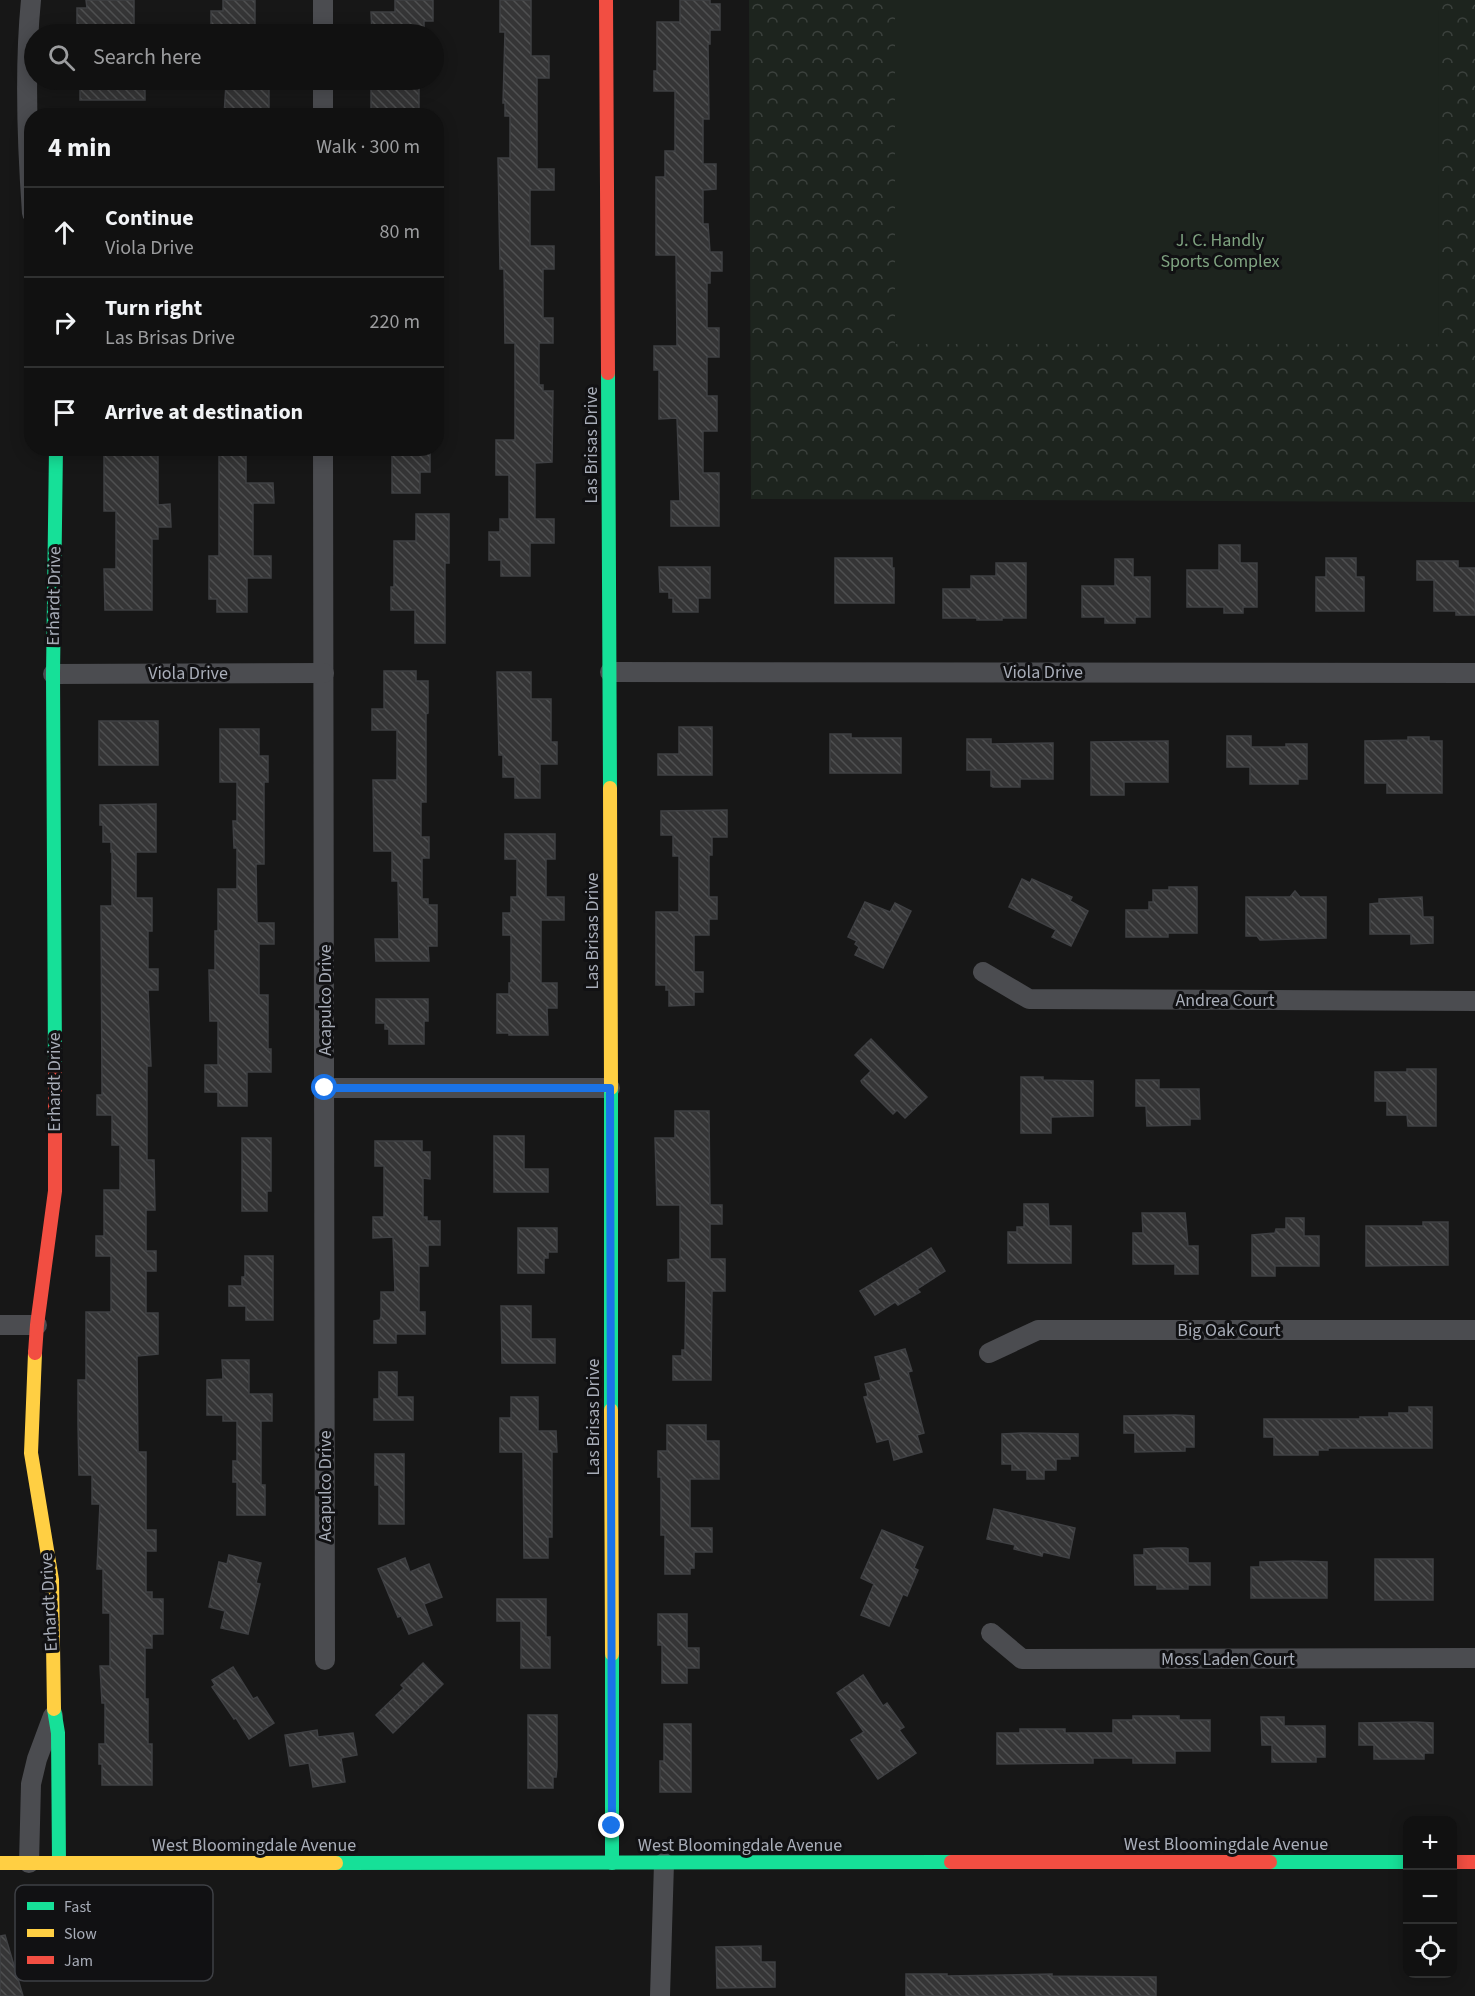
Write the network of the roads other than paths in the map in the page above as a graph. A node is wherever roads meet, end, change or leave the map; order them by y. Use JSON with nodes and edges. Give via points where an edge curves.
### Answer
{"nodes":[{"id":1,"x":31,"y":0,"type":"edge"},
{"id":2,"x":323,"y":0,"type":"edge"},
{"id":3,"x":606,"y":0,"type":"edge"},
{"id":4,"x":30,"y":24,"type":"edge"},
{"id":5,"x":323,"y":24,"type":"edge"},
{"id":6,"x":28,"y":90,"type":"edge"},
{"id":7,"x":323,"y":90,"type":"edge"},
{"id":8,"x":28,"y":108,"type":"edge"},
{"id":9,"x":323,"y":108,"type":"edge"},
{"id":10,"x":56,"y":456,"type":"edge"},
{"id":11,"x":323,"y":456,"type":"edge"},
{"id":12,"x":324,"y":672,"type":"junction"},
{"id":13,"x":610,"y":672,"type":"junction"},
{"id":14,"x":1475,"y":673,"type":"edge"},
{"id":15,"x":52,"y":674,"type":"junction"},
{"id":16,"x":983,"y":972,"type":"dead end"},
{"id":17,"x":1475,"y":1001,"type":"edge"},
{"id":18,"x":325,"y":1088,"type":"junction"},
{"id":19,"x":610,"y":1088,"type":"junction"},
{"id":20,"x":0,"y":1325,"type":"edge"},
{"id":21,"x":37,"y":1325,"type":"junction"},
{"id":22,"x":1475,"y":1330,"type":"edge"},
{"id":23,"x":989,"y":1353,"type":"dead end"},
{"id":24,"x":991,"y":1633,"type":"dead end"},
{"id":25,"x":1475,"y":1658,"type":"edge"},
{"id":26,"x":325,"y":1660,"type":"dead end"},
{"id":27,"x":54,"y":1713,"type":"junction"},
{"id":28,"x":1403,"y":1862,"type":"edge"},
{"id":29,"x":1457,"y":1862,"type":"edge"},
{"id":30,"x":1475,"y":1862,"type":"edge"},
{"id":31,"x":0,"y":1863,"type":"edge"},
{"id":32,"x":29,"y":1863,"type":"junction"},
{"id":33,"x":59,"y":1863,"type":"junction"},
{"id":34,"x":612,"y":1863,"type":"junction"},
{"id":35,"x":664,"y":1863,"type":"junction"},
{"id":36,"x":660,"y":1996,"type":"edge"}],
"edges":[{"from":1,"to":4,"type":"street"},
{"from":2,"to":5,"type":"street"},
{"from":3,"to":13,"type":"street","name":"Las Brisas Drive"},
{"from":6,"to":8,"type":"street"},
{"from":7,"to":9,"type":"street"},
{"from":10,"to":15,"type":"street","name":"Erhardt Drive"},
{"from":11,"to":12,"type":"street","name":"Acapulco Drive"},
{"from":12,"to":15,"type":"street","name":"Viola Drive"},
{"from":12,"to":18,"type":"street","name":"Acapulco Drive"},
{"from":13,"to":14,"type":"street","name":"Viola Drive"},
{"from":13,"to":19,"type":"street","name":"Las Brisas Drive"},
{"from":15,"to":21,"type":"street","name":"Erhardt Drive","via":[[55,1191]]},
{"from":16,"to":17,"type":"street","name":"Andrea Court","via":[[1029,999]]},
{"from":18,"to":19,"type":"street"},
{"from":18,"to":26,"type":"street","name":"Acapulco Drive"},
{"from":19,"to":34,"type":"street","name":"Las Brisas Drive"},
{"from":20,"to":21,"type":"street"},
{"from":21,"to":27,"type":"street","name":"Erhardt Drive","via":[[31,1453],[52,1580]]},
{"from":22,"to":23,"type":"street","name":"Big Oak Court","via":[[1038,1330]]},
{"from":24,"to":25,"type":"street","name":"Moss Laden Court","via":[[1022,1659]]},
{"from":27,"to":32,"type":"street","name":"Erhardt Drive","via":[[31,1784]]},
{"from":27,"to":33,"type":"street","name":"Erhardt Drive","via":[[58,1733]]},
{"from":28,"to":35,"type":"street","name":"West Bloomingdale Avenue"},
{"from":29,"to":30,"type":"street"},
{"from":31,"to":32,"type":"street","name":"West Bloomingdale Avenue"},
{"from":32,"to":33,"type":"street","name":"West Bloomingdale Avenue"},
{"from":33,"to":34,"type":"street","name":"West Bloomingdale Avenue"},
{"from":34,"to":35,"type":"street","name":"West Bloomingdale Avenue"},
{"from":35,"to":36,"type":"street"}]}
